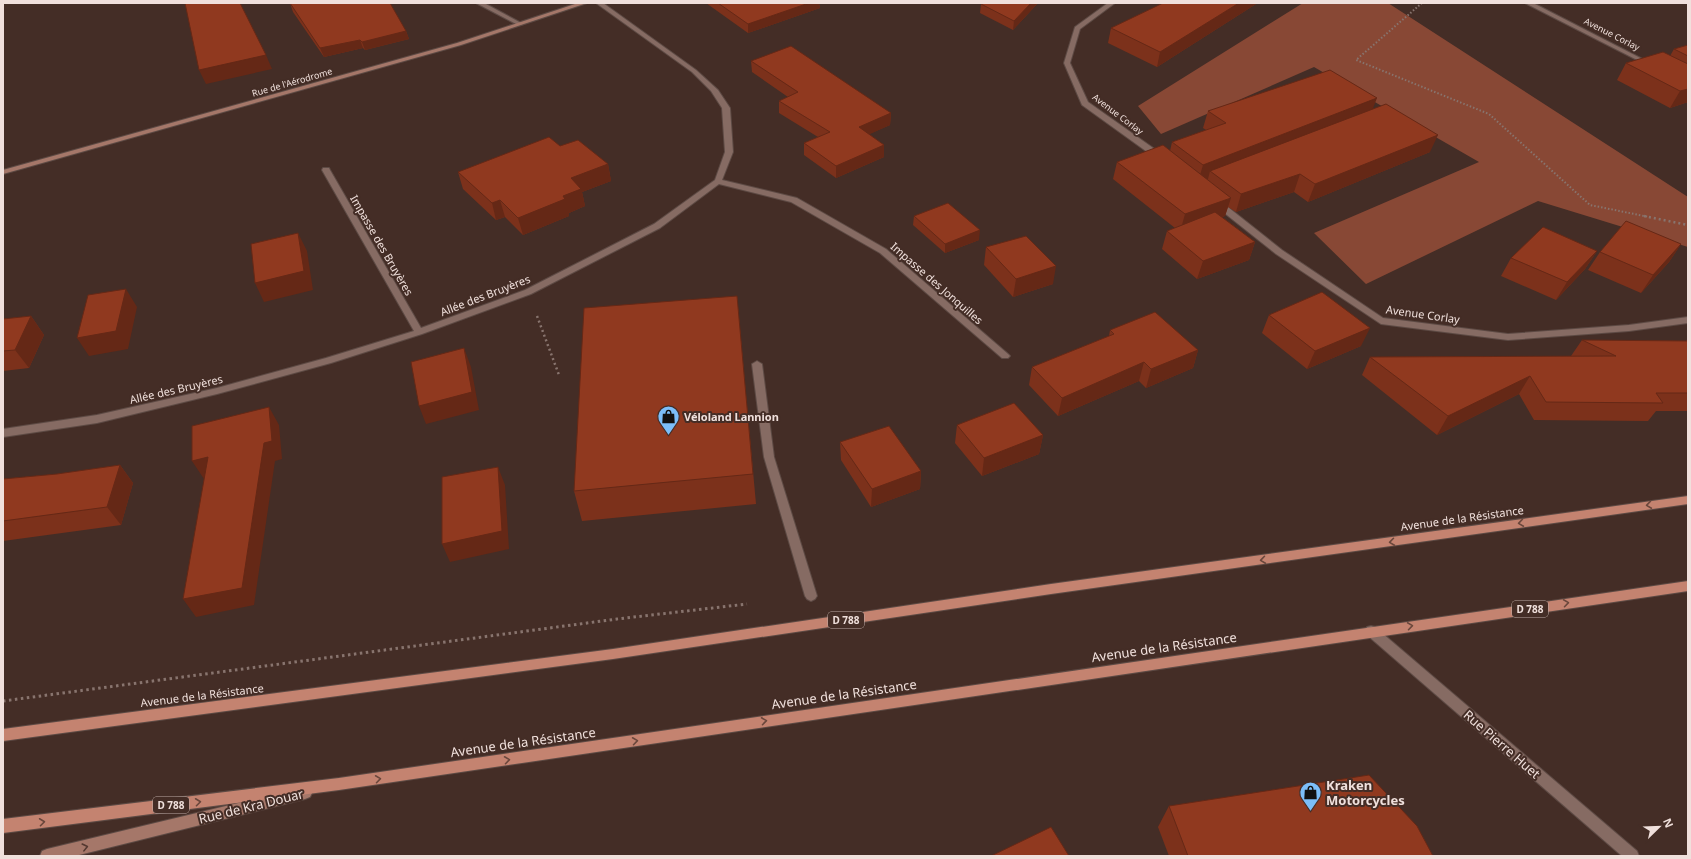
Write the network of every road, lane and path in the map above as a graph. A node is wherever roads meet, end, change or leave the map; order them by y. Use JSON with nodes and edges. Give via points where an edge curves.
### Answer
{"nodes":[{"id":1,"x":479,"y":3,"type":"edge"},
{"id":2,"x":584,"y":3,"type":"edge"},
{"id":3,"x":599,"y":3,"type":"edge"},
{"id":4,"x":1112,"y":3,"type":"edge"},
{"id":5,"x":1422,"y":3,"type":"edge"},
{"id":6,"x":1528,"y":3,"type":"edge"},
{"id":7,"x":520,"y":24,"type":"junction"},
{"id":8,"x":1661,"y":70,"type":"edge"},
{"id":9,"x":1166,"y":163,"type":"edge"},
{"id":10,"x":326,"y":170,"type":"dead end"},
{"id":11,"x":3,"y":172,"type":"edge"},
{"id":12,"x":718,"y":181,"type":"junction"},
{"id":13,"x":1208,"y":196,"type":"edge"},
{"id":14,"x":1688,"y":225,"type":"edge"},
{"id":15,"x":528,"y":292,"type":"junction"},
{"id":16,"x":1688,"y":320,"type":"edge"},
{"id":17,"x":420,"y":332,"type":"junction"},
{"id":18,"x":1005,"y":356,"type":"dead end"},
{"id":19,"x":757,"y":364,"type":"dead end"},
{"id":20,"x":559,"y":375,"type":"dead end"},
{"id":21,"x":3,"y":432,"type":"edge"},
{"id":22,"x":1688,"y":500,"type":"edge"},
{"id":23,"x":1688,"y":586,"type":"edge"},
{"id":24,"x":811,"y":596,"type":"dead end"},
{"id":25,"x":617,"y":619,"type":"dead end"},
{"id":26,"x":1371,"y":631,"type":"junction"},
{"id":27,"x":3,"y":702,"type":"edge"},
{"id":28,"x":3,"y":734,"type":"edge"},
{"id":29,"x":339,"y":784,"type":"junction"},
{"id":30,"x":3,"y":826,"type":"edge"},
{"id":31,"x":47,"y":856,"type":"edge"},
{"id":32,"x":1632,"y":856,"type":"edge"}],
"edges":[{"from":1,"to":7,"type":"street"},
{"from":2,"to":7,"type":"street","name":"Rue de l'Aérodrome"},
{"from":3,"to":12,"type":"street","via":[[694,71],[714,90],[726,108],[728,152]]},
{"from":4,"to":9,"type":"street","name":"Avenue Corlay","via":[[1077,28],[1067,63],[1085,102]]},
{"from":5,"to":14,"type":"path","via":[[1356,60],[1489,114],[1590,205]]},
{"from":6,"to":8,"type":"street","name":"Avenue Corlay"},
{"from":7,"to":11,"type":"street","name":"Rue de l'Aérodrome","via":[[459,44]]},
{"from":10,"to":17,"type":"street","name":"Impasse des Bruyères"},
{"from":12,"to":15,"type":"street","name":"Allée des Bruyères","via":[[656,226]]},
{"from":12,"to":18,"type":"street","name":"Impasse des Jonquilles","via":[[794,200],[883,250]]},
{"from":13,"to":16,"type":"street","name":"Avenue Corlay","via":[[1279,252],[1381,321],[1508,337],[1629,328]]},
{"from":15,"to":17,"type":"street","name":"Allée des Bruyères"},
{"from":15,"to":20,"type":"path"},
{"from":17,"to":21,"type":"street","name":"Allée des Bruyères","via":[[328,361],[209,393],[97,419]]},
{"from":19,"to":24,"type":"street","via":[[769,457]]},
{"from":22,"to":28,"type":"main road","name":"Avenue de la Résistance","number":"D 788","one_way":true,"via":[[1051,589],[605,655]]},
{"from":26,"to":23,"type":"main road","name":"Avenue de la Résistance","number":"D 788","one_way":true},
{"from":25,"to":27,"type":"path"},
{"from":29,"to":26,"type":"main road","name":"Avenue de la Résistance","number":"D 788","one_way":true},
{"from":26,"to":32,"type":"street","name":"Rue Pierre Huet"},
{"from":30,"to":29,"type":"main road","name":"Avenue de la Résistance","number":"D 788","one_way":true},
{"from":31,"to":29,"type":"street","name":"Rue de Kra Douar","one_way":true}]}
